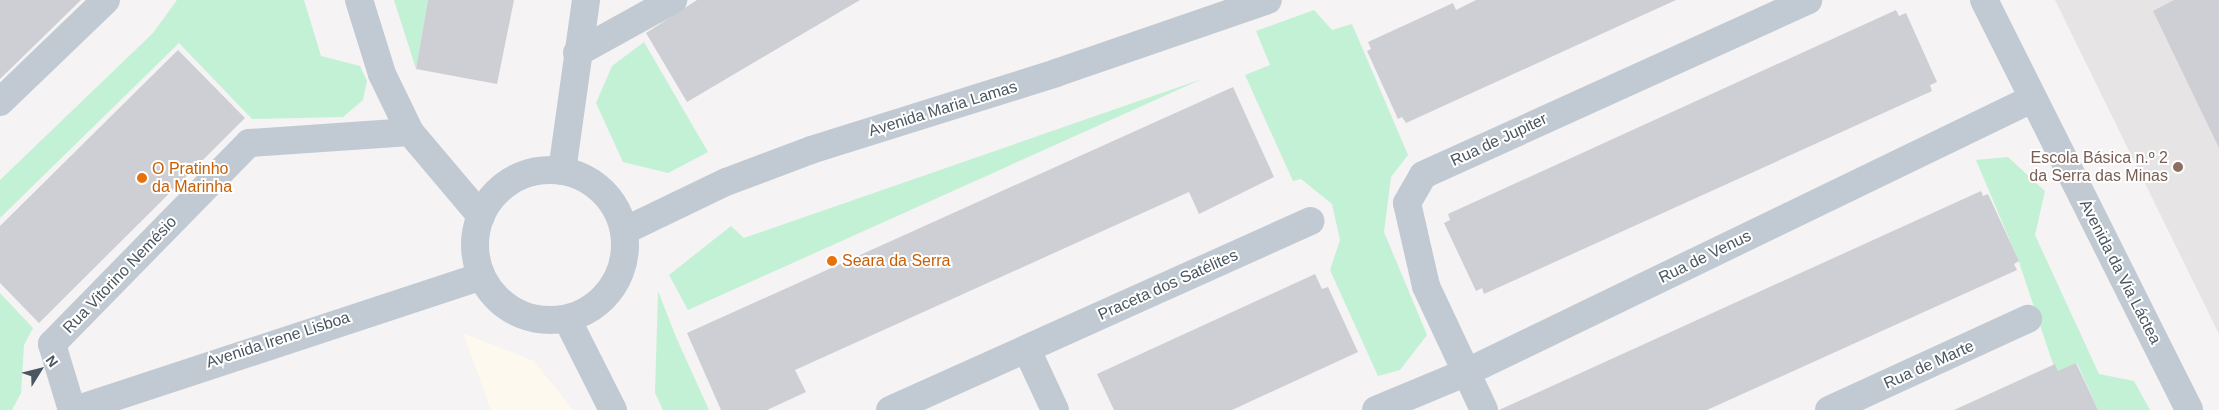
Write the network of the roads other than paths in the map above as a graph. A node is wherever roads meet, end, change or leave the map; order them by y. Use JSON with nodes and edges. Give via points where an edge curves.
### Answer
{"nodes":[{"id":1,"x":106,"y":0,"type":"edge"},
{"id":2,"x":359,"y":0,"type":"edge"},
{"id":3,"x":586,"y":0,"type":"edge"},
{"id":4,"x":673,"y":0,"type":"edge"},
{"id":5,"x":1268,"y":0,"type":"edge"},
{"id":6,"x":1808,"y":0,"type":"edge"},
{"id":7,"x":1984,"y":0,"type":"edge"},
{"id":8,"x":577,"y":53,"type":"junction"},
{"id":9,"x":2032,"y":99,"type":"junction"},
{"id":10,"x":0,"y":102,"type":"edge"},
{"id":11,"x":410,"y":132,"type":"junction"},
{"id":12,"x":562,"y":171,"type":"junction"},
{"id":13,"x":481,"y":216,"type":"junction"},
{"id":14,"x":1310,"y":221,"type":"dead end"},
{"id":15,"x":624,"y":231,"type":"junction"},
{"id":16,"x":482,"y":276,"type":"junction"},
{"id":17,"x":567,"y":319,"type":"junction"},
{"id":18,"x":2028,"y":320,"type":"dead end"},
{"id":19,"x":1027,"y":350,"type":"junction"},
{"id":20,"x":1467,"y":372,"type":"junction"},
{"id":21,"x":74,"y":410,"type":"edge"},
{"id":22,"x":613,"y":410,"type":"edge"},
{"id":23,"x":890,"y":410,"type":"edge"},
{"id":24,"x":1055,"y":410,"type":"edge"},
{"id":25,"x":1376,"y":410,"type":"edge"},
{"id":26,"x":1484,"y":410,"type":"edge"},
{"id":27,"x":1829,"y":410,"type":"edge"},
{"id":28,"x":2189,"y":410,"type":"edge"}],
"edges":[{"from":1,"to":10,"type":"street"},
{"from":2,"to":11,"type":"street","via":[[382,74]]},
{"from":3,"to":8,"type":"street"},
{"from":4,"to":8,"type":"street"},
{"from":5,"to":15,"type":"street","name":"Avenida Maria Lamas","via":[[1056,74],[811,150],[726,182]]},
{"from":6,"to":20,"type":"street","name":"Rua de Jupiter","via":[[1423,174],[1407,203],[1426,286]]},
{"from":7,"to":9,"type":"street","name":"Avenida da Via Láctea"},
{"from":8,"to":12,"type":"street"},
{"from":9,"to":20,"type":"street","name":"Rua de Venus"},
{"from":9,"to":28,"type":"street","name":"Avenida da Via Láctea"},
{"from":11,"to":13,"type":"street"},
{"from":11,"to":21,"type":"street","name":"Rua Vitorino Nemésio","via":[[249,143],[52,344]]},
{"from":12,"to":13,"type":"street","via":[[537,171],[514,180],[494,195]]},
{"from":12,"to":15,"type":"street","via":[[584,178],[602,191],[616,209]]},
{"from":13,"to":16,"type":"street","via":[[476,236]]},
{"from":14,"to":19,"type":"street","name":"Praceta dos Satélites"},
{"from":15,"to":17,"type":"street","via":[[625,254],[606,296]]},
{"from":16,"to":17,"type":"street","via":[[496,297],[517,313],[545,320]]},
{"from":16,"to":21,"type":"street","name":"Avenida Irene Lisboa"},
{"from":17,"to":22,"type":"street"},
{"from":18,"to":27,"type":"street","name":"Rua de Marte"},
{"from":19,"to":23,"type":"street","name":"Praceta dos Satélites"},
{"from":19,"to":24,"type":"street"},
{"from":20,"to":25,"type":"street","name":"Rua de Venus"},
{"from":20,"to":26,"type":"street","name":"Rua de Jupiter"}]}
